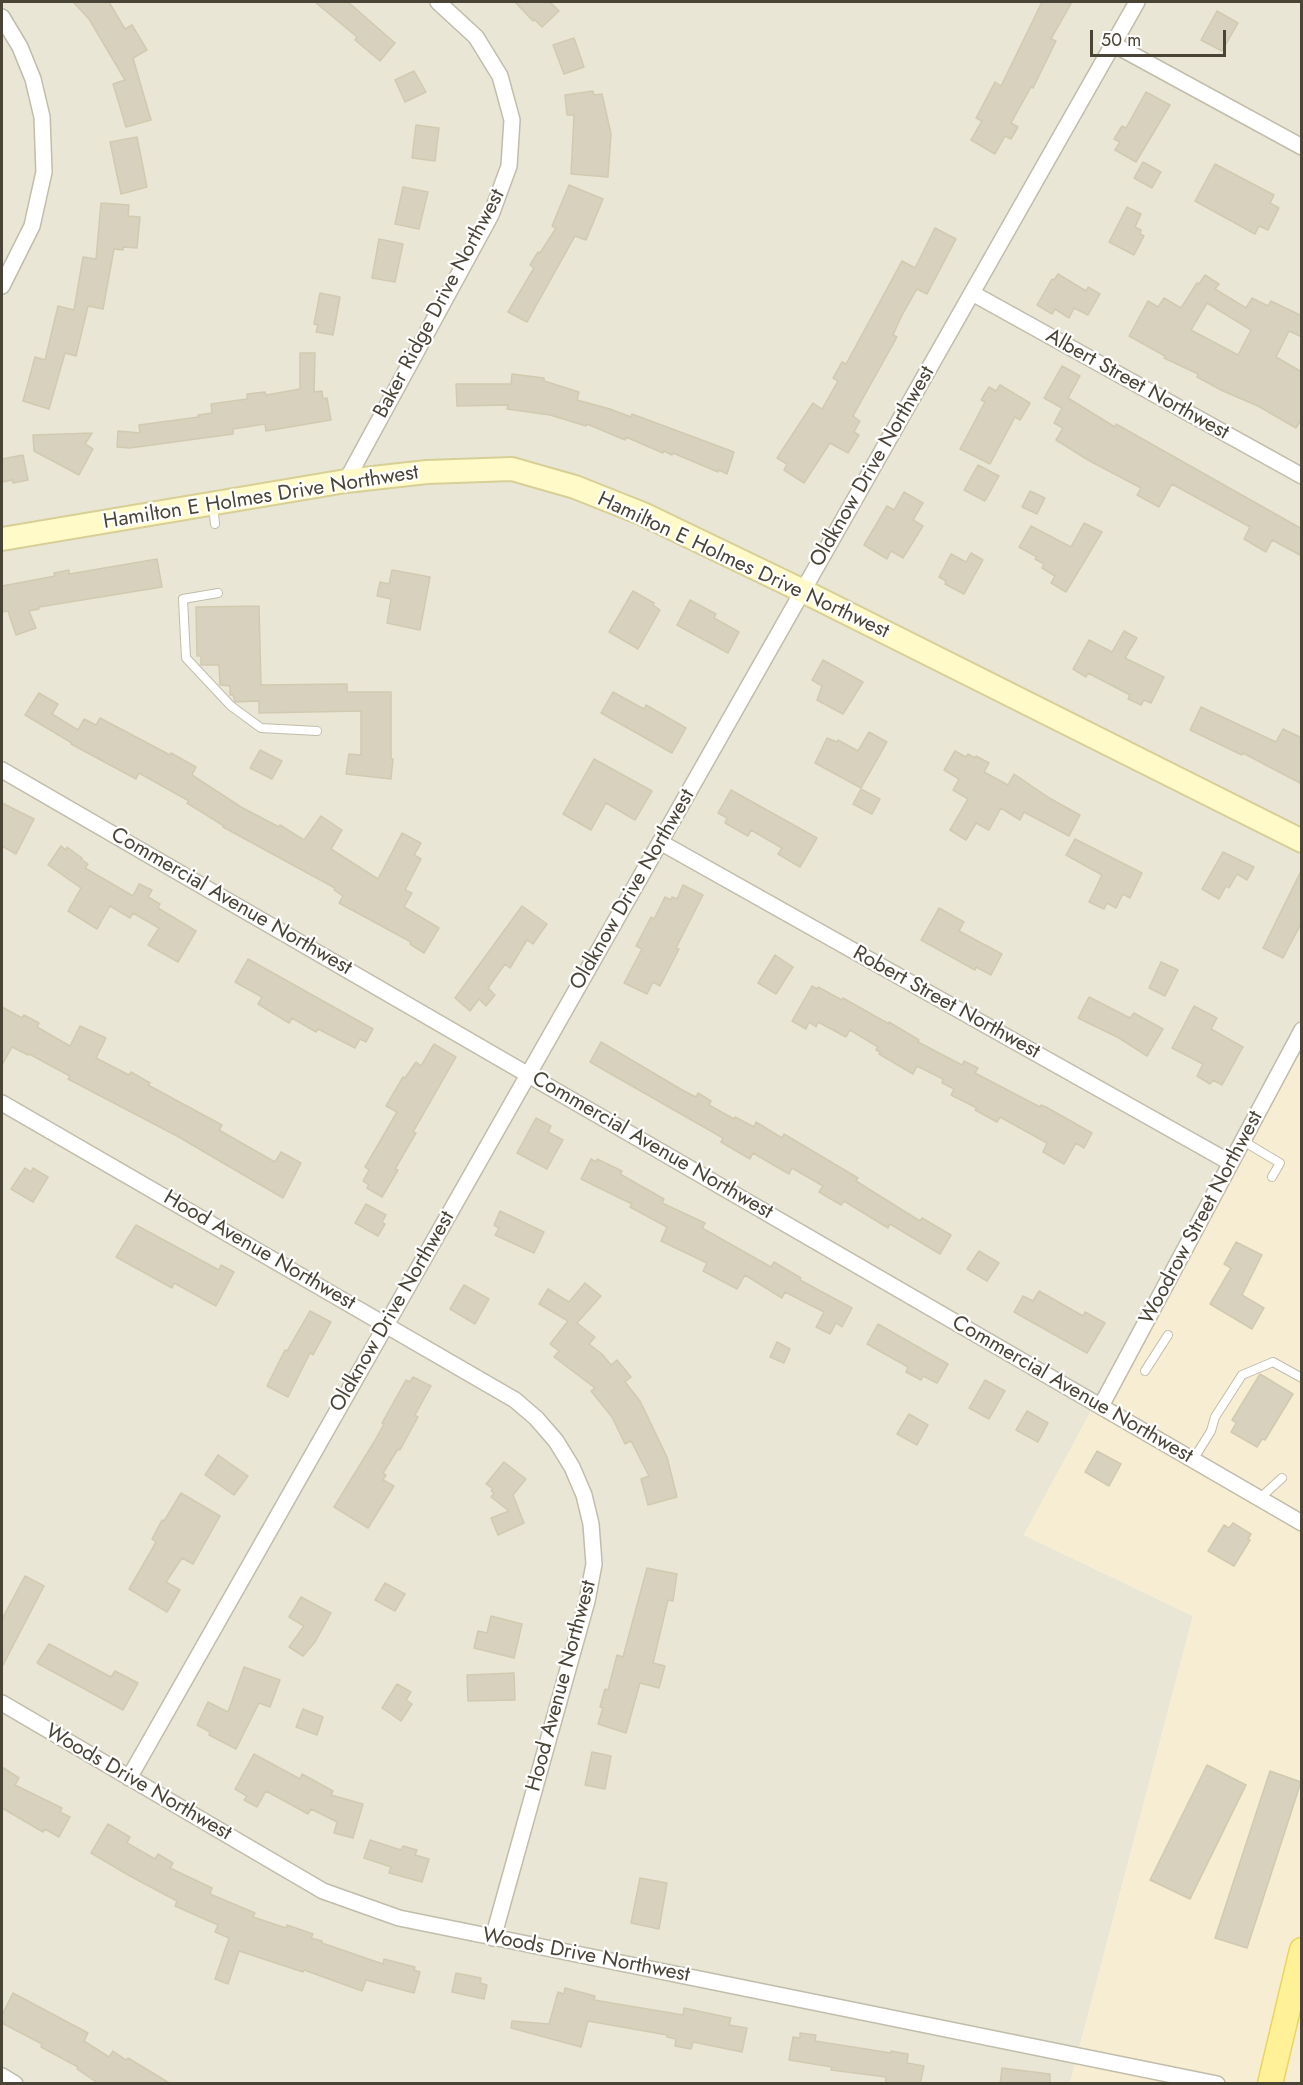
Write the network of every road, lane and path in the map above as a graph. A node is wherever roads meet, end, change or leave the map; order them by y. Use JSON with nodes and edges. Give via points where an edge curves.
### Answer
{"nodes":[{"id":1,"x":438,"y":2,"type":"edge"},
{"id":2,"x":1137,"y":2,"type":"edge"},
{"id":3,"x":2,"y":16,"type":"edge"},
{"id":4,"x":1113,"y":44,"type":"junction"},
{"id":5,"x":1302,"y":147,"type":"edge"},
{"id":6,"x":2,"y":286,"type":"edge"},
{"id":7,"x":972,"y":293,"type":"junction"},
{"id":8,"x":1302,"y":476,"type":"edge"},
{"id":9,"x":346,"y":481,"type":"junction"},
{"id":10,"x":2,"y":539,"type":"edge"},
{"id":11,"x":802,"y":591,"type":"junction"},
{"id":12,"x":218,"y":593,"type":"dead end"},
{"id":13,"x":317,"y":731,"type":"dead end"},
{"id":14,"x":2,"y":770,"type":"edge"},
{"id":15,"x":1302,"y":841,"type":"edge"},
{"id":16,"x":660,"y":842,"type":"junction"},
{"id":17,"x":1302,"y":1030,"type":"edge"},
{"id":18,"x":528,"y":1074,"type":"junction"},
{"id":19,"x":2,"y":1103,"type":"edge"},
{"id":20,"x":1243,"y":1142,"type":"junction"},
{"id":21,"x":1231,"y":1163,"type":"junction"},
{"id":22,"x":1272,"y":1177,"type":"dead end"},
{"id":23,"x":386,"y":1325,"type":"junction"},
{"id":24,"x":1168,"y":1335,"type":"dead end"},
{"id":25,"x":1145,"y":1371,"type":"dead end"},
{"id":26,"x":1302,"y":1378,"type":"edge"},
{"id":27,"x":1101,"y":1406,"type":"junction"},
{"id":28,"x":1193,"y":1460,"type":"junction"},
{"id":29,"x":1282,"y":1478,"type":"dead end"},
{"id":30,"x":1259,"y":1499,"type":"junction"},
{"id":31,"x":1302,"y":1523,"type":"edge"},
{"id":32,"x":2,"y":1703,"type":"edge"},
{"id":33,"x":129,"y":1778,"type":"junction"},
{"id":34,"x":493,"y":1938,"type":"junction"},
{"id":35,"x":1300,"y":1959,"type":"edge"},
{"id":36,"x":2,"y":2076,"type":"edge"},
{"id":37,"x":15,"y":2084,"type":"edge"},
{"id":38,"x":1217,"y":2084,"type":"edge"},
{"id":39,"x":1270,"y":2084,"type":"edge"}],
"edges":[{"from":1,"to":9,"type":"street","name":"Baker Ridge Drive Northwest","via":[[476,37],[500,76],[512,120],[509,166],[491,215]]},
{"from":2,"to":4,"type":"street","name":"Oldknow Drive Northwest"},
{"from":3,"to":6,"type":"street","via":[[33,79],[42,117],[44,172],[32,226]]},
{"from":4,"to":5,"type":"street"},
{"from":4,"to":7,"type":"street","name":"Oldknow Drive Northwest"},
{"from":7,"to":8,"type":"street","name":"Albert Street Northwest"},
{"from":7,"to":11,"type":"street","name":"Oldknow Drive Northwest"},
{"from":9,"to":10,"type":"main road","name":"Hamilton E Holmes Drive Northwest","via":[[214,514],[169,514]]},
{"from":9,"to":11,"type":"main road","name":"Hamilton E Holmes Drive Northwest","via":[[428,472],[512,469],[643,514]]},
{"from":11,"to":15,"type":"main road","name":"Hamilton E Holmes Drive Northwest"},
{"from":11,"to":16,"type":"street","name":"Oldknow Drive Northwest"},
{"from":12,"to":13,"type":"lane","via":[[183,599],[186,658],[231,706],[261,728]]},
{"from":14,"to":18,"type":"street","name":"Commercial Avenue Northwest"},
{"from":16,"to":18,"type":"street","name":"Oldknow Drive Northwest"},
{"from":16,"to":21,"type":"street","name":"Robert Street Northwest"},
{"from":17,"to":20,"type":"street","name":"Woodrow Street Northwest"},
{"from":18,"to":23,"type":"street","name":"Oldknow Drive Northwest"},
{"from":18,"to":27,"type":"street","name":"Commercial Avenue Northwest"},
{"from":19,"to":23,"type":"street","name":"Hood Avenue Northwest"},
{"from":20,"to":21,"type":"street","name":"Woodrow Street Northwest"},
{"from":20,"to":22,"type":"lane","via":[[1280,1163]]},
{"from":21,"to":27,"type":"street","name":"Woodrow Street Northwest"},
{"from":23,"to":33,"type":"street","name":"Oldknow Drive Northwest"},
{"from":23,"to":34,"type":"street","name":"Hood Avenue Northwest","via":[[515,1401],[536,1418],[572,1467],[591,1524],[594,1564],[587,1600]]},
{"from":24,"to":25,"type":"lane"},
{"from":26,"to":28,"type":"lane","via":[[1273,1362],[1242,1375]]},
{"from":27,"to":28,"type":"street","name":"Commercial Avenue Northwest"},
{"from":28,"to":30,"type":"street","name":"Commercial Avenue Northwest"},
{"from":29,"to":30,"type":"lane"},
{"from":30,"to":31,"type":"street","name":"Commercial Avenue Northwest"},
{"from":32,"to":33,"type":"street","name":"Woods Drive Northwest"},
{"from":33,"to":34,"type":"street","name":"Woods Drive Northwest","via":[[322,1891],[399,1918]]},
{"from":34,"to":38,"type":"street","name":"Woods Drive Northwest"},
{"from":35,"to":39,"type":"main road"},
{"from":36,"to":37,"type":"street"}]}
